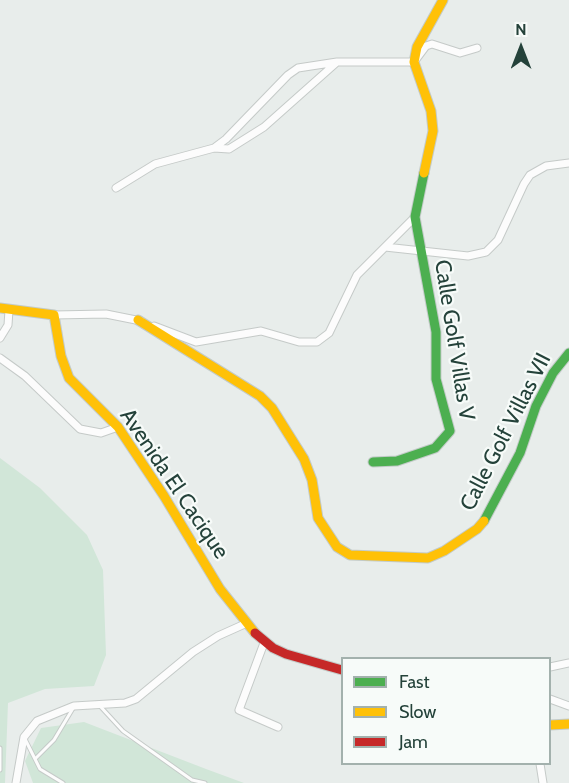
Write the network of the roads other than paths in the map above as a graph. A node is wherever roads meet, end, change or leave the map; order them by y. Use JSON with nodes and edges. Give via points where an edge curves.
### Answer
{"nodes":[{"id":1,"x":443,"y":0,"type":"edge"},
{"id":2,"x":477,"y":48,"type":"dead end"},
{"id":3,"x":337,"y":62,"type":"junction"},
{"id":4,"x":414,"y":62,"type":"junction"},
{"id":5,"x":214,"y":148,"type":"junction"},
{"id":6,"x":569,"y":163,"type":"edge"},
{"id":7,"x":116,"y":188,"type":"dead end"},
{"id":8,"x":415,"y":217,"type":"junction"},
{"id":9,"x":385,"y":247,"type":"junction"},
{"id":10,"x":420,"y":252,"type":"junction"},
{"id":11,"x":5,"y":309,"type":"edge"},
{"id":12,"x":54,"y":315,"type":"junction"},
{"id":13,"x":138,"y":320,"type":"junction"},
{"id":14,"x":0,"y":338,"type":"edge"},
{"id":15,"x":569,"y":353,"type":"edge"},
{"id":16,"x":0,"y":358,"type":"edge"},
{"id":17,"x":118,"y":427,"type":"junction"},
{"id":18,"x":373,"y":462,"type":"dead end"},
{"id":19,"x":248,"y":623,"type":"junction"},
{"id":20,"x":264,"y":642,"type":"junction"},
{"id":21,"x":569,"y":663,"type":"edge"},
{"id":22,"x":551,"y":667,"type":"edge"},
{"id":23,"x":341,"y":670,"type":"edge"},
{"id":24,"x":551,"y":700,"type":"edge"},
{"id":25,"x":98,"y":704,"type":"junction"},
{"id":26,"x":74,"y":706,"type":"junction"},
{"id":27,"x":569,"y":706,"type":"edge"},
{"id":28,"x":569,"y":724,"type":"edge"},
{"id":29,"x":551,"y":725,"type":"edge"},
{"id":30,"x":278,"y":727,"type":"dead end"},
{"id":31,"x":24,"y":737,"type":"junction"},
{"id":32,"x":0,"y":748,"type":"edge"},
{"id":33,"x":35,"y":759,"type":"junction"},
{"id":34,"x":540,"y":765,"type":"edge"},
{"id":35,"x":0,"y":770,"type":"edge"},
{"id":36,"x":16,"y":783,"type":"edge"},
{"id":37,"x":63,"y":783,"type":"edge"},
{"id":38,"x":205,"y":783,"type":"edge"},
{"id":39,"x":543,"y":783,"type":"edge"}],
"edges":[{"from":1,"to":4,"type":"street","via":[[417,47]]},
{"from":2,"to":4,"type":"street","via":[[460,53],[432,44]]},
{"from":3,"to":4,"type":"street"},
{"from":3,"to":5,"type":"street","via":[[264,128],[229,149]]},
{"from":3,"to":5,"type":"street","via":[[298,68]]},
{"from":4,"to":8,"type":"street","name":"Calle Golf Villas V","via":[[433,131]]},
{"from":5,"to":7,"type":"street","via":[[155,164]]},
{"from":6,"to":10,"type":"street","via":[[546,165],[530,175],[498,240],[486,252],[468,256]]},
{"from":8,"to":9,"type":"street"},
{"from":8,"to":10,"type":"street","name":"Calle Golf Villas V"},
{"from":9,"to":10,"type":"street"},
{"from":9,"to":13,"type":"street","via":[[357,275],[329,333],[316,342],[299,342],[261,331],[196,342]]},
{"from":10,"to":18,"type":"street","name":"Calle Golf Villas V","via":[[436,332],[436,379],[450,431],[435,448],[397,461]]},
{"from":11,"to":12,"type":"street"},
{"from":11,"to":14,"type":"street","via":[[8,325]]},
{"from":12,"to":13,"type":"street","via":[[106,314]]},
{"from":12,"to":17,"type":"street","name":"Avenida El Cacique","via":[[69,378]]},
{"from":13,"to":15,"type":"street","name":"Calle Golf Villas VII","via":[[260,396],[272,408],[304,459],[318,518],[337,547],[359,557],[428,558],[477,529],[490,513],[520,453],[536,406],[553,373]]},
{"from":16,"to":17,"type":"street","via":[[25,376],[80,429],[101,433]]},
{"from":17,"to":19,"type":"street","name":"Avenida El Cacique","via":[[220,589]]},
{"from":19,"to":20,"type":"street","name":"Avenida El Cacique"},
{"from":19,"to":25,"type":"street","via":[[193,652],[136,699]]},
{"from":20,"to":23,"type":"street","name":"Avenida El Cacique","via":[[286,654]]},
{"from":20,"to":30,"type":"street","via":[[239,710]]},
{"from":21,"to":22,"type":"street"},
{"from":24,"to":27,"type":"street"},
{"from":25,"to":26,"type":"street"},
{"from":25,"to":38,"type":"lane","via":[[123,731],[192,780]]},
{"from":26,"to":31,"type":"street","via":[[37,721]]},
{"from":26,"to":33,"type":"lane","via":[[54,740]]},
{"from":28,"to":29,"type":"street"},
{"from":31,"to":33,"type":"lane"},
{"from":31,"to":36,"type":"street"},
{"from":32,"to":35,"type":"lane"},
{"from":33,"to":37,"type":"lane","via":[[40,770]]},
{"from":34,"to":39,"type":"street"}]}
